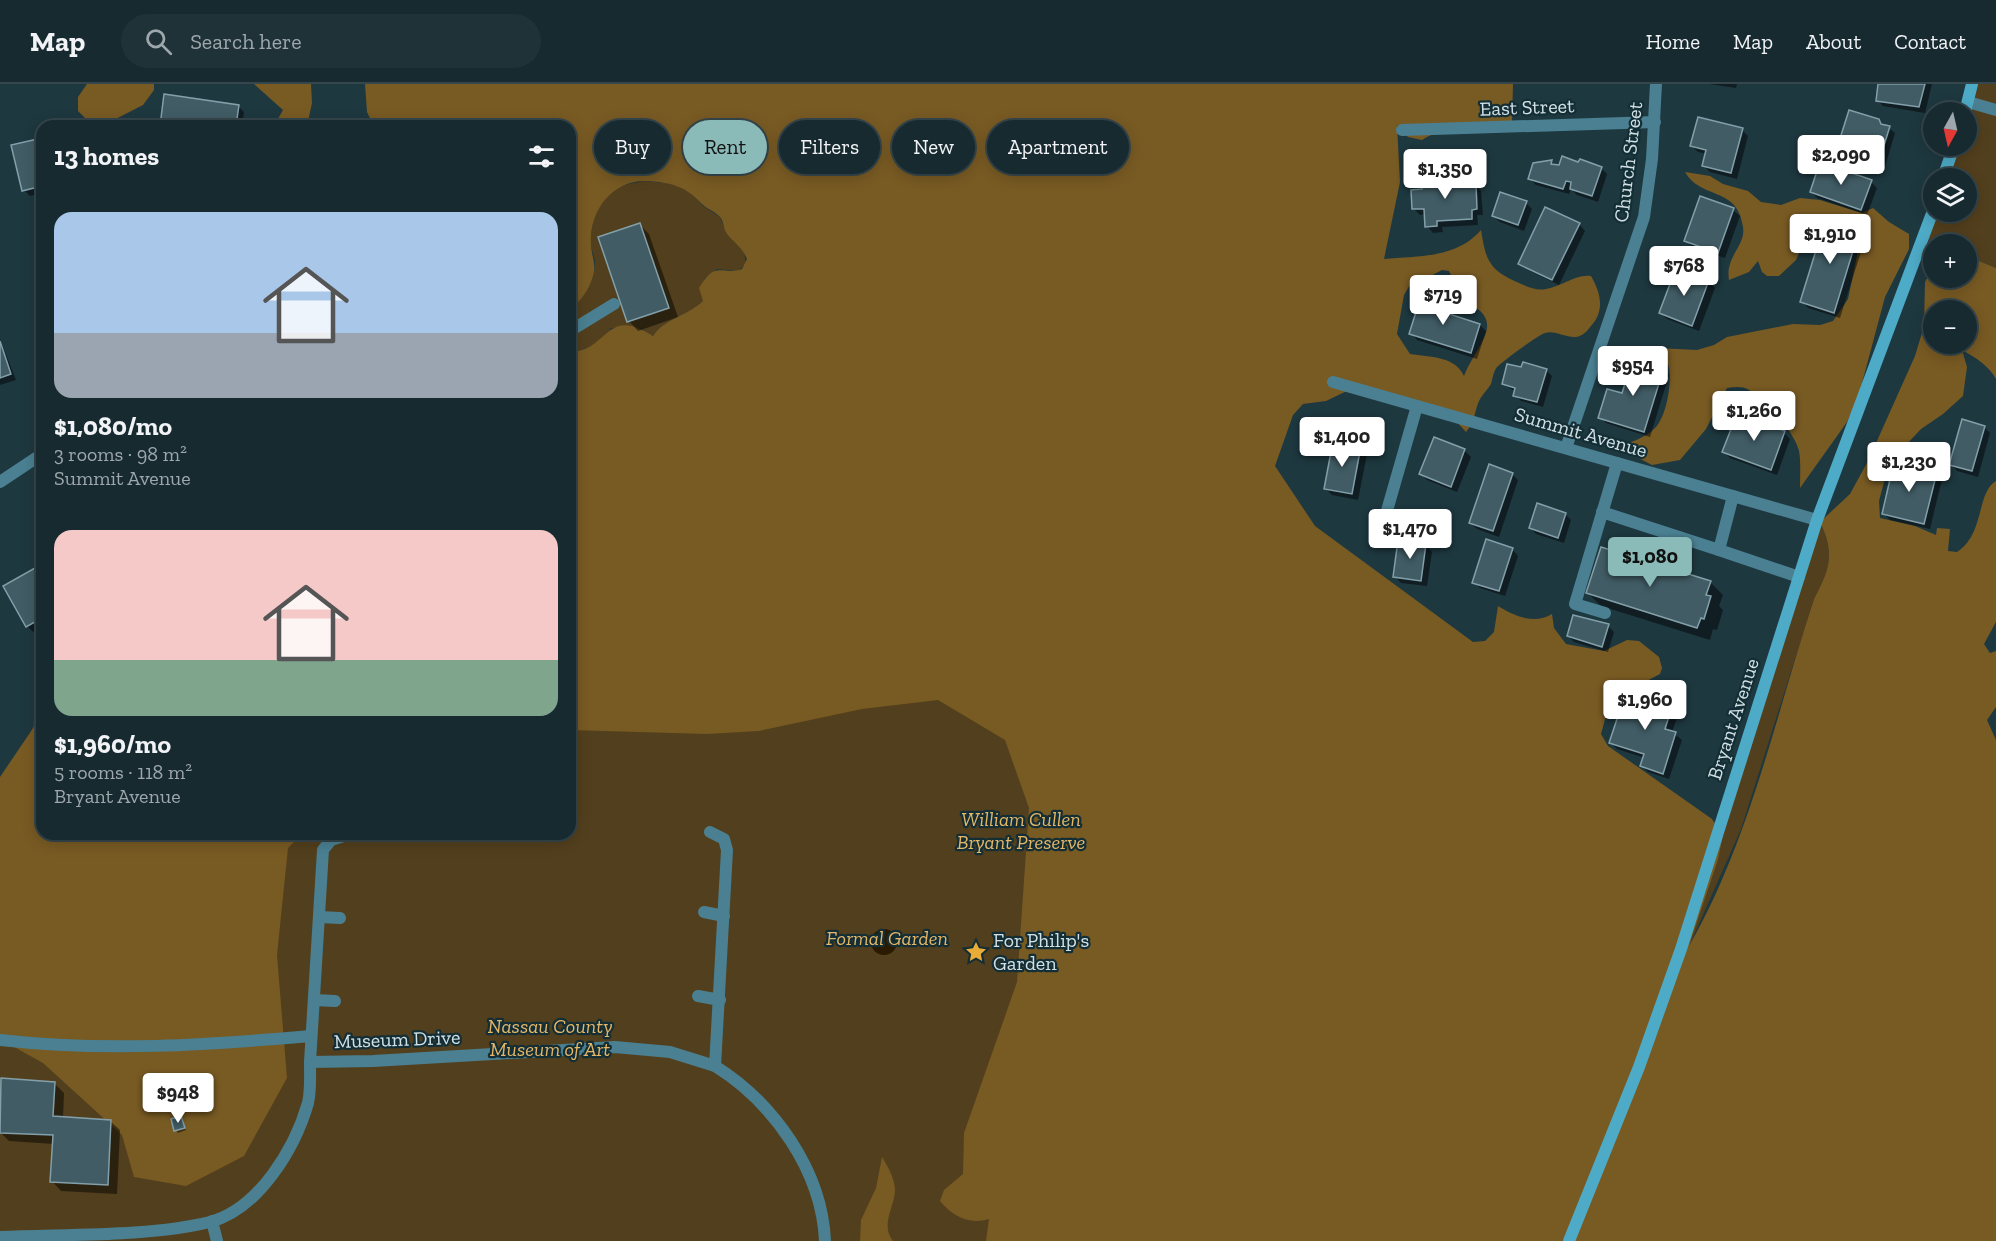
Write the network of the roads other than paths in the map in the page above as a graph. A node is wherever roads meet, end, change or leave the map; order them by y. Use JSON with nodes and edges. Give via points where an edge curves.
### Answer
{"nodes":[{"id":1,"x":1656,"y":84,"type":"edge"},
{"id":2,"x":1972,"y":84,"type":"edge"},
{"id":3,"x":1967,"y":102,"type":"edge"},
{"id":4,"x":1977,"y":108,"type":"edge"},
{"id":5,"x":1996,"y":110,"type":"edge"},
{"id":6,"x":1654,"y":122,"type":"junction"},
{"id":7,"x":1402,"y":130,"type":"dead end"},
{"id":8,"x":1929,"y":222,"type":"edge"},
{"id":9,"x":614,"y":304,"type":"dead end"},
{"id":10,"x":576,"y":327,"type":"edge"},
{"id":11,"x":1334,"y":382,"type":"dead end"},
{"id":12,"x":1417,"y":406,"type":"junction"},
{"id":13,"x":1566,"y":448,"type":"junction"},
{"id":14,"x":36,"y":458,"type":"edge"},
{"id":15,"x":1617,"y":463,"type":"junction"},
{"id":16,"x":0,"y":482,"type":"edge"},
{"id":17,"x":1733,"y":496,"type":"junction"},
{"id":18,"x":1602,"y":512,"type":"junction"},
{"id":19,"x":1817,"y":520,"type":"junction"},
{"id":20,"x":1378,"y":542,"type":"dead end"},
{"id":21,"x":1719,"y":550,"type":"junction"},
{"id":22,"x":1799,"y":577,"type":"junction"},
{"id":23,"x":1605,"y":613,"type":"dead end"},
{"id":24,"x":710,"y":832,"type":"dead end"},
{"id":25,"x":331,"y":840,"type":"edge"},
{"id":26,"x":704,"y":912,"type":"dead end"},
{"id":27,"x":724,"y":916,"type":"junction"},
{"id":28,"x":320,"y":917,"type":"junction"},
{"id":29,"x":340,"y":918,"type":"dead end"},
{"id":30,"x":698,"y":996,"type":"dead end"},
{"id":31,"x":314,"y":1000,"type":"junction"},
{"id":32,"x":720,"y":1000,"type":"junction"},
{"id":33,"x":335,"y":1001,"type":"dead end"},
{"id":34,"x":311,"y":1036,"type":"junction"},
{"id":35,"x":0,"y":1040,"type":"edge"},
{"id":36,"x":310,"y":1062,"type":"junction"},
{"id":37,"x":715,"y":1066,"type":"junction"},
{"id":38,"x":212,"y":1221,"type":"junction"},
{"id":39,"x":0,"y":1237,"type":"edge"},
{"id":40,"x":218,"y":1241,"type":"edge"},
{"id":41,"x":825,"y":1241,"type":"edge"},
{"id":42,"x":1569,"y":1241,"type":"edge"}],
"edges":[{"from":1,"to":6,"type":"street","name":"Church Street"},
{"from":2,"to":3,"type":"main road"},
{"from":4,"to":5,"type":"street"},
{"from":6,"to":7,"type":"street","name":"East Street"},
{"from":6,"to":13,"type":"street","name":"Church Street","via":[[1649,185],[1638,239]]},
{"from":8,"to":19,"type":"main road","name":"Bryant Avenue"},
{"from":9,"to":10,"type":"street"},
{"from":11,"to":12,"type":"street","name":"Summit Avenue"},
{"from":12,"to":13,"type":"street","name":"Summit Avenue"},
{"from":12,"to":20,"type":"street"},
{"from":13,"to":15,"type":"street","name":"Summit Avenue"},
{"from":14,"to":16,"type":"street"},
{"from":15,"to":17,"type":"street","name":"Summit Avenue"},
{"from":15,"to":18,"type":"street"},
{"from":17,"to":19,"type":"street","name":"Summit Avenue"},
{"from":17,"to":21,"type":"street"},
{"from":18,"to":21,"type":"street"},
{"from":18,"to":23,"type":"street","via":[[1575,604]]},
{"from":19,"to":22,"type":"main road","name":"Bryant Avenue"},
{"from":21,"to":22,"type":"street"},
{"from":22,"to":42,"type":"main road","name":"Bryant Avenue","via":[[1681,949],[1639,1067]]},
{"from":24,"to":27,"type":"street","via":[[723,839],[727,850]]},
{"from":25,"to":28,"type":"street","via":[[323,850]]},
{"from":26,"to":27,"type":"street"},
{"from":27,"to":32,"type":"street"},
{"from":28,"to":29,"type":"street"},
{"from":28,"to":31,"type":"street"},
{"from":30,"to":32,"type":"street"},
{"from":31,"to":33,"type":"street"},
{"from":31,"to":34,"type":"street"},
{"from":32,"to":37,"type":"street"},
{"from":34,"to":35,"type":"street","via":[[138,1047]]},
{"from":34,"to":36,"type":"street"},
{"from":36,"to":37,"type":"street","name":"Museum Drive","via":[[615,1047],[670,1052]]},
{"from":36,"to":38,"type":"street","name":"Museum Drive","via":[[309,1100],[292,1143],[265,1186]]},
{"from":37,"to":41,"type":"street","name":"Museum Drive","via":[[763,1106],[793,1145],[813,1179],[824,1216]]},
{"from":38,"to":39,"type":"street","name":"Museum Drive","via":[[128,1231]]},
{"from":38,"to":40,"type":"street"}]}
